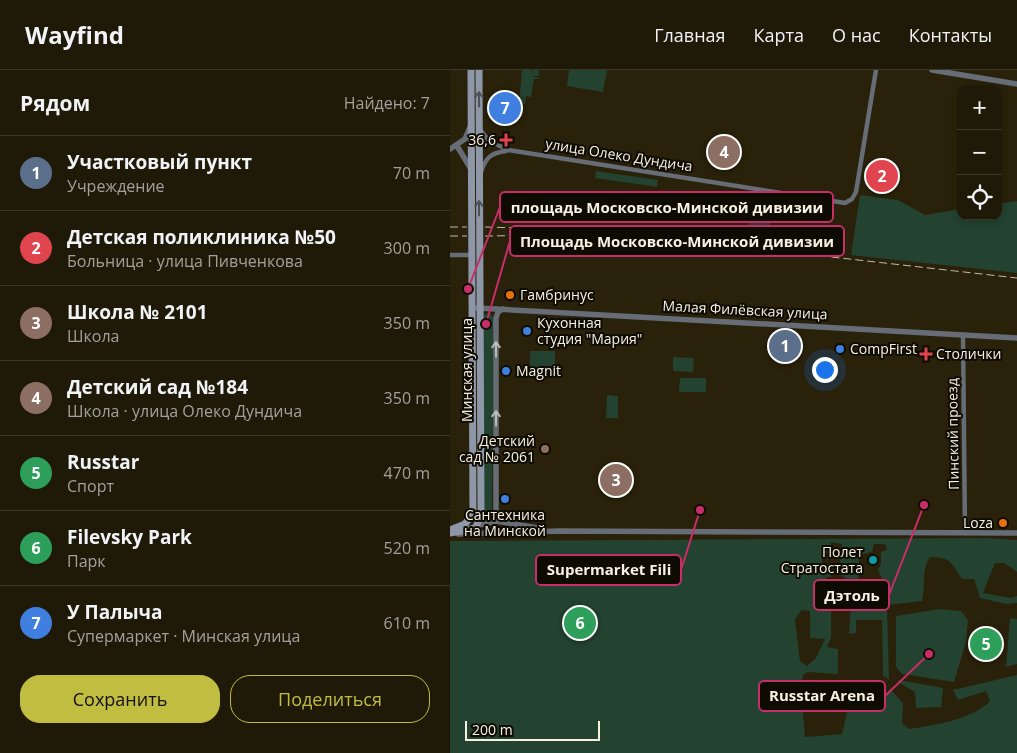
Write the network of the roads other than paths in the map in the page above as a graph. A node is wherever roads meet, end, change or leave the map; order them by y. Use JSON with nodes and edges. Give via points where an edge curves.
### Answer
{"nodes":[{"id":1,"x":471,"y":70,"type":"edge"},
{"id":2,"x":478,"y":70,"type":"edge"},
{"id":3,"x":876,"y":70,"type":"edge"},
{"id":4,"x":932,"y":70,"type":"edge"},
{"id":5,"x":1017,"y":84,"type":"edge"},
{"id":6,"x":471,"y":123,"type":"junction"},
{"id":7,"x":479,"y":128,"type":"junction"},
{"id":8,"x":456,"y":146,"type":"junction"},
{"id":9,"x":450,"y":150,"type":"edge"},
{"id":10,"x":508,"y":150,"type":"junction"},
{"id":11,"x":471,"y":169,"type":"junction"},
{"id":12,"x":479,"y":177,"type":"junction"},
{"id":13,"x":476,"y":224,"type":"junction"},
{"id":14,"x":476,"y":254,"type":"junction"},
{"id":15,"x":450,"y":255,"type":"edge"},
{"id":16,"x":475,"y":309,"type":"junction"},
{"id":17,"x":503,"y":309,"type":"junction"},
{"id":18,"x":963,"y":334,"type":"junction"},
{"id":19,"x":1017,"y":338,"type":"edge"},
{"id":20,"x":477,"y":513,"type":"junction"},
{"id":21,"x":493,"y":522,"type":"junction"},
{"id":22,"x":478,"y":525,"type":"junction"},
{"id":23,"x":461,"y":527,"type":"junction"},
{"id":24,"x":559,"y":531,"type":"junction"},
{"id":25,"x":452,"y":532,"type":"edge"},
{"id":26,"x":1017,"y":533,"type":"edge"},
{"id":27,"x":498,"y":534,"type":"junction"},
{"id":28,"x":965,"y":534,"type":"junction"}],
"edges":[{"from":1,"to":6,"type":"main road","name":"Минская улица"},
{"from":7,"to":2,"type":"main road","name":"Минская улица","one_way":true},
{"from":3,"to":10,"type":"street","name":"улица Олеко Дундича","via":[[856,192],[845,203]]},
{"from":4,"to":5,"type":"street"},
{"from":6,"to":8,"type":"street","via":[[465,139]]},
{"from":6,"to":11,"type":"main road","name":"Минская улица"},
{"from":7,"to":10,"type":"street","name":"улица Олеко Дундича","via":[[488,140]]},
{"from":7,"to":12,"type":"main road","name":"Минская улица"},
{"from":8,"to":9,"type":"street"},
{"from":8,"to":11,"type":"street"},
{"from":10,"to":12,"type":"street","via":[[488,156]]},
{"from":11,"to":13,"type":"main road","name":"Минская улица"},
{"from":13,"to":12,"type":"main road","name":"Минская улица","one_way":true},
{"from":13,"to":14,"type":"main road","name":"Минская улица"},
{"from":14,"to":15,"type":"street"},
{"from":14,"to":16,"type":"main road","name":"Минская улица"},
{"from":16,"to":17,"type":"street","name":"Малая Филёвская улица"},
{"from":16,"to":20,"type":"main road","name":"Минская улица"},
{"from":17,"to":18,"type":"street","name":"Малая Филёвская улица"},
{"from":21,"to":17,"type":"street","name":"Минская улица","one_way":true,"via":[[496,318]]},
{"from":18,"to":19,"type":"street","name":"Малая Филёвская улица"},
{"from":18,"to":28,"type":"street","name":"Пинский проезд"},
{"from":20,"to":21,"type":"street"},
{"from":20,"to":22,"type":"main road","name":"Минская улица"},
{"from":20,"to":23,"type":"main road"},
{"from":21,"to":22,"type":"street"},
{"from":21,"to":24,"type":"street"},
{"from":22,"to":23,"type":"street"},
{"from":22,"to":25,"type":"main road","via":[[474,529]]},
{"from":22,"to":27,"type":"street"},
{"from":23,"to":25,"type":"main road"},
{"from":24,"to":27,"type":"street"},
{"from":24,"to":28,"type":"street"},
{"from":25,"to":27,"type":"street"},
{"from":26,"to":28,"type":"street"}]}
